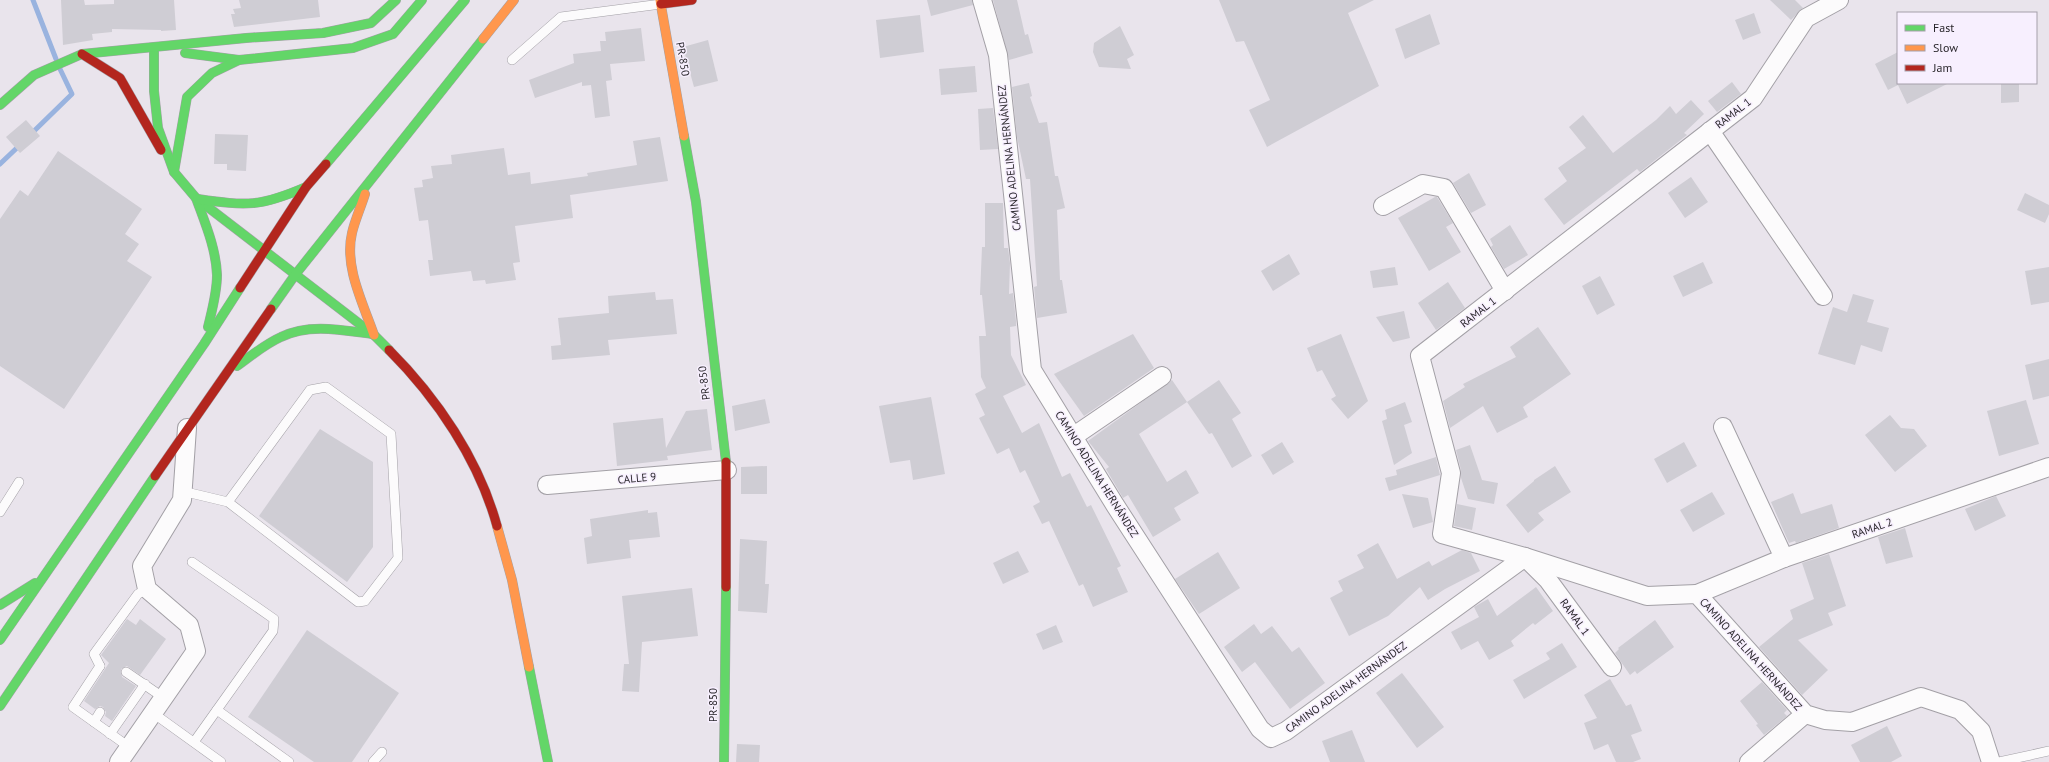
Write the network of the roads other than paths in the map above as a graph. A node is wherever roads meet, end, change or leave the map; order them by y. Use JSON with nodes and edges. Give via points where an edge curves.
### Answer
{"nodes":[{"id":1,"x":396,"y":0,"type":"edge"},
{"id":2,"x":422,"y":0,"type":"edge"},
{"id":3,"x":465,"y":0,"type":"edge"},
{"id":4,"x":514,"y":0,"type":"edge"},
{"id":5,"x":522,"y":0,"type":"edge"},
{"id":6,"x":692,"y":0,"type":"edge"},
{"id":7,"x":982,"y":0,"type":"edge"},
{"id":8,"x":1839,"y":0,"type":"edge"},
{"id":9,"x":659,"y":1,"type":"edge"},
{"id":10,"x":499,"y":19,"type":"junction"},
{"id":11,"x":154,"y":48,"type":"junction"},
{"id":12,"x":82,"y":54,"type":"junction"},
{"id":13,"x":239,"y":60,"type":"junction"},
{"id":14,"x":512,"y":60,"type":"dead end"},
{"id":15,"x":0,"y":105,"type":"edge"},
{"id":16,"x":1710,"y":131,"type":"junction"},
{"id":17,"x":174,"y":172,"type":"junction"},
{"id":18,"x":369,"y":181,"type":"junction"},
{"id":19,"x":306,"y":187,"type":"junction"},
{"id":20,"x":196,"y":198,"type":"junction"},
{"id":21,"x":1383,"y":206,"type":"dead end"},
{"id":22,"x":264,"y":252,"type":"junction"},
{"id":23,"x":295,"y":275,"type":"junction"},
{"id":24,"x":1505,"y":291,"type":"junction"},
{"id":25,"x":1823,"y":296,"type":"dead end"},
{"id":26,"x":374,"y":335,"type":"junction"},
{"id":27,"x":204,"y":344,"type":"junction"},
{"id":28,"x":225,"y":374,"type":"junction"},
{"id":29,"x":1162,"y":376,"type":"dead end"},
{"id":30,"x":1723,"y":427,"type":"dead end"},
{"id":31,"x":187,"y":428,"type":"junction"},
{"id":32,"x":1074,"y":436,"type":"junction"},
{"id":33,"x":2049,"y":467,"type":"edge"},
{"id":34,"x":727,"y":470,"type":"junction"},
{"id":35,"x":19,"y":482,"type":"dead end"},
{"id":36,"x":546,"y":485,"type":"dead end"},
{"id":37,"x":182,"y":491,"type":"junction"},
{"id":38,"x":228,"y":502,"type":"junction"},
{"id":39,"x":0,"y":512,"type":"edge"},
{"id":40,"x":1525,"y":557,"type":"junction"},
{"id":41,"x":1784,"y":558,"type":"junction"},
{"id":42,"x":192,"y":562,"type":"dead end"},
{"id":43,"x":44,"y":577,"type":"junction"},
{"id":44,"x":147,"y":589,"type":"junction"},
{"id":45,"x":1697,"y":594,"type":"junction"},
{"id":46,"x":0,"y":605,"type":"edge"},
{"id":47,"x":0,"y":640,"type":"edge"},
{"id":48,"x":1612,"y":667,"type":"dead end"},
{"id":49,"x":126,"y":674,"type":"dead end"},
{"id":50,"x":145,"y":684,"type":"junction"},
{"id":51,"x":164,"y":698,"type":"junction"},
{"id":52,"x":0,"y":706,"type":"edge"},
{"id":53,"x":217,"y":710,"type":"junction"},
{"id":54,"x":100,"y":712,"type":"dead end"},
{"id":55,"x":153,"y":713,"type":"junction"},
{"id":56,"x":1805,"y":714,"type":"junction"},
{"id":57,"x":94,"y":722,"type":"junction"},
{"id":58,"x":110,"y":734,"type":"junction"},
{"id":59,"x":194,"y":742,"type":"junction"},
{"id":60,"x":130,"y":747,"type":"junction"},
{"id":61,"x":2049,"y":751,"type":"edge"},
{"id":62,"x":382,"y":752,"type":"dead end"},
{"id":63,"x":120,"y":762,"type":"edge"},
{"id":64,"x":221,"y":762,"type":"edge"},
{"id":65,"x":289,"y":762,"type":"edge"},
{"id":66,"x":373,"y":762,"type":"edge"},
{"id":67,"x":548,"y":762,"type":"edge"},
{"id":68,"x":724,"y":762,"type":"edge"},
{"id":69,"x":1749,"y":762,"type":"edge"},
{"id":70,"x":1991,"y":762,"type":"edge"},
{"id":71,"x":1999,"y":762,"type":"edge"}],
"edges":[{"from":1,"to":11,"type":"main road","via":[[371,23],[323,34],[246,38]]},
{"from":2,"to":13,"type":"main road","via":[[392,34],[353,48]]},
{"from":3,"to":19,"type":"main road"},
{"from":4,"to":10,"type":"main road"},
{"from":5,"to":10,"type":"main road"},
{"from":6,"to":9,"type":"main road"},
{"from":7,"to":32,"type":"street","name":"CAMINO ADELINA HERNÁNDEZ","via":[[998,55],[1032,370]]},
{"from":8,"to":16,"type":"street","name":"RAMAL 1","via":[[1806,18],[1753,98]]},
{"from":9,"to":14,"type":"lane","via":[[561,16]]},
{"from":9,"to":34,"type":"main road","name":"PR-850","number":"PR-850","via":[[696,202]]},
{"from":10,"to":18,"type":"main road"},
{"from":11,"to":12,"type":"main road"},
{"from":11,"to":13,"type":"main road"},
{"from":11,"to":17,"type":"main road","via":[[154,91],[158,128]]},
{"from":12,"to":15,"type":"main road","via":[[34,75]]},
{"from":12,"to":17,"type":"main road","via":[[120,78]]},
{"from":13,"to":17,"type":"main road","via":[[212,73],[187,97]]},
{"from":16,"to":24,"type":"street","name":"RAMAL 1"},
{"from":16,"to":25,"type":"street"},
{"from":17,"to":20,"type":"main road"},
{"from":18,"to":23,"type":"main road"},
{"from":18,"to":26,"type":"main road","via":[[352,233],[350,258]]},
{"from":19,"to":20,"type":"main road","via":[[271,202],[256,204]]},
{"from":19,"to":22,"type":"main road"},
{"from":20,"to":22,"type":"main road"},
{"from":20,"to":27,"type":"main road","via":[[216,263],[217,275],[217,290]]},
{"from":21,"to":24,"type":"street","via":[[1423,184],[1444,188]]},
{"from":22,"to":23,"type":"main road"},
{"from":22,"to":27,"type":"main road"},
{"from":23,"to":26,"type":"main road"},
{"from":23,"to":28,"type":"main road"},
{"from":24,"to":40,"type":"street","name":"RAMAL 1","via":[[1420,356],[1451,473],[1442,534]]},
{"from":26,"to":28,"type":"main road","via":[[323,328],[304,329],[286,334],[268,344]]},
{"from":26,"to":67,"type":"main road","via":[[422,386],[455,431],[491,504],[512,580]]},
{"from":27,"to":43,"type":"main road"},
{"from":28,"to":31,"type":"main road"},
{"from":29,"to":32,"type":"street"},
{"from":30,"to":41,"type":"street"},
{"from":31,"to":37,"type":"street"},
{"from":31,"to":52,"type":"main road"},
{"from":32,"to":40,"type":"street","name":"CAMINO ADELINA HERNÁNDEZ","via":[[1115,505],[1260,729],[1271,738],[1286,731]]},
{"from":33,"to":41,"type":"street","name":"RAMAL 2"},
{"from":34,"to":36,"type":"street","name":"CALLE 9"},
{"from":34,"to":68,"type":"main road","name":"PR-850","number":"PR-850"},
{"from":35,"to":39,"type":"lane"},
{"from":37,"to":38,"type":"lane"},
{"from":37,"to":44,"type":"street","via":[[182,500],[142,566]]},
{"from":38,"to":38,"type":"lane","via":[[310,390],[326,387],[391,434],[398,558],[365,601],[358,602]]},
{"from":40,"to":45,"type":"street","name":"CAMINO ADELINA HERNÁNDEZ","via":[[1647,596]]},
{"from":40,"to":48,"type":"street","name":"RAMAL 1","via":[[1548,580]]},
{"from":41,"to":45,"type":"street","name":"RAMAL 2"},
{"from":42,"to":53,"type":"lane","via":[[274,619],[273,631]]},
{"from":43,"to":46,"type":"main road"},
{"from":43,"to":47,"type":"main road"},
{"from":44,"to":51,"type":"street","via":[[189,625],[196,651]]},
{"from":44,"to":57,"type":"lane","via":[[138,594],[94,654],[104,666],[73,707]]},
{"from":45,"to":56,"type":"street","name":"CAMINO ADELINA HERNÁNDEZ"},
{"from":49,"to":50,"type":"lane"},
{"from":50,"to":51,"type":"lane"},
{"from":50,"to":58,"type":"lane"},
{"from":51,"to":55,"type":"street"},
{"from":53,"to":59,"type":"lane"},
{"from":53,"to":65,"type":"lane"},
{"from":54,"to":57,"type":"lane"},
{"from":55,"to":59,"type":"lane"},
{"from":55,"to":60,"type":"street"},
{"from":56,"to":69,"type":"street"},
{"from":56,"to":70,"type":"street","name":"CAMINO ADELINA HERNÁNDEZ","via":[[1825,720],[1852,722],[1921,697],[1960,710],[1981,731]]},
{"from":57,"to":58,"type":"lane"},
{"from":58,"to":60,"type":"lane"},
{"from":59,"to":64,"type":"lane"},
{"from":60,"to":63,"type":"street"},
{"from":61,"to":71,"type":"lane"},
{"from":62,"to":66,"type":"lane"}]}
